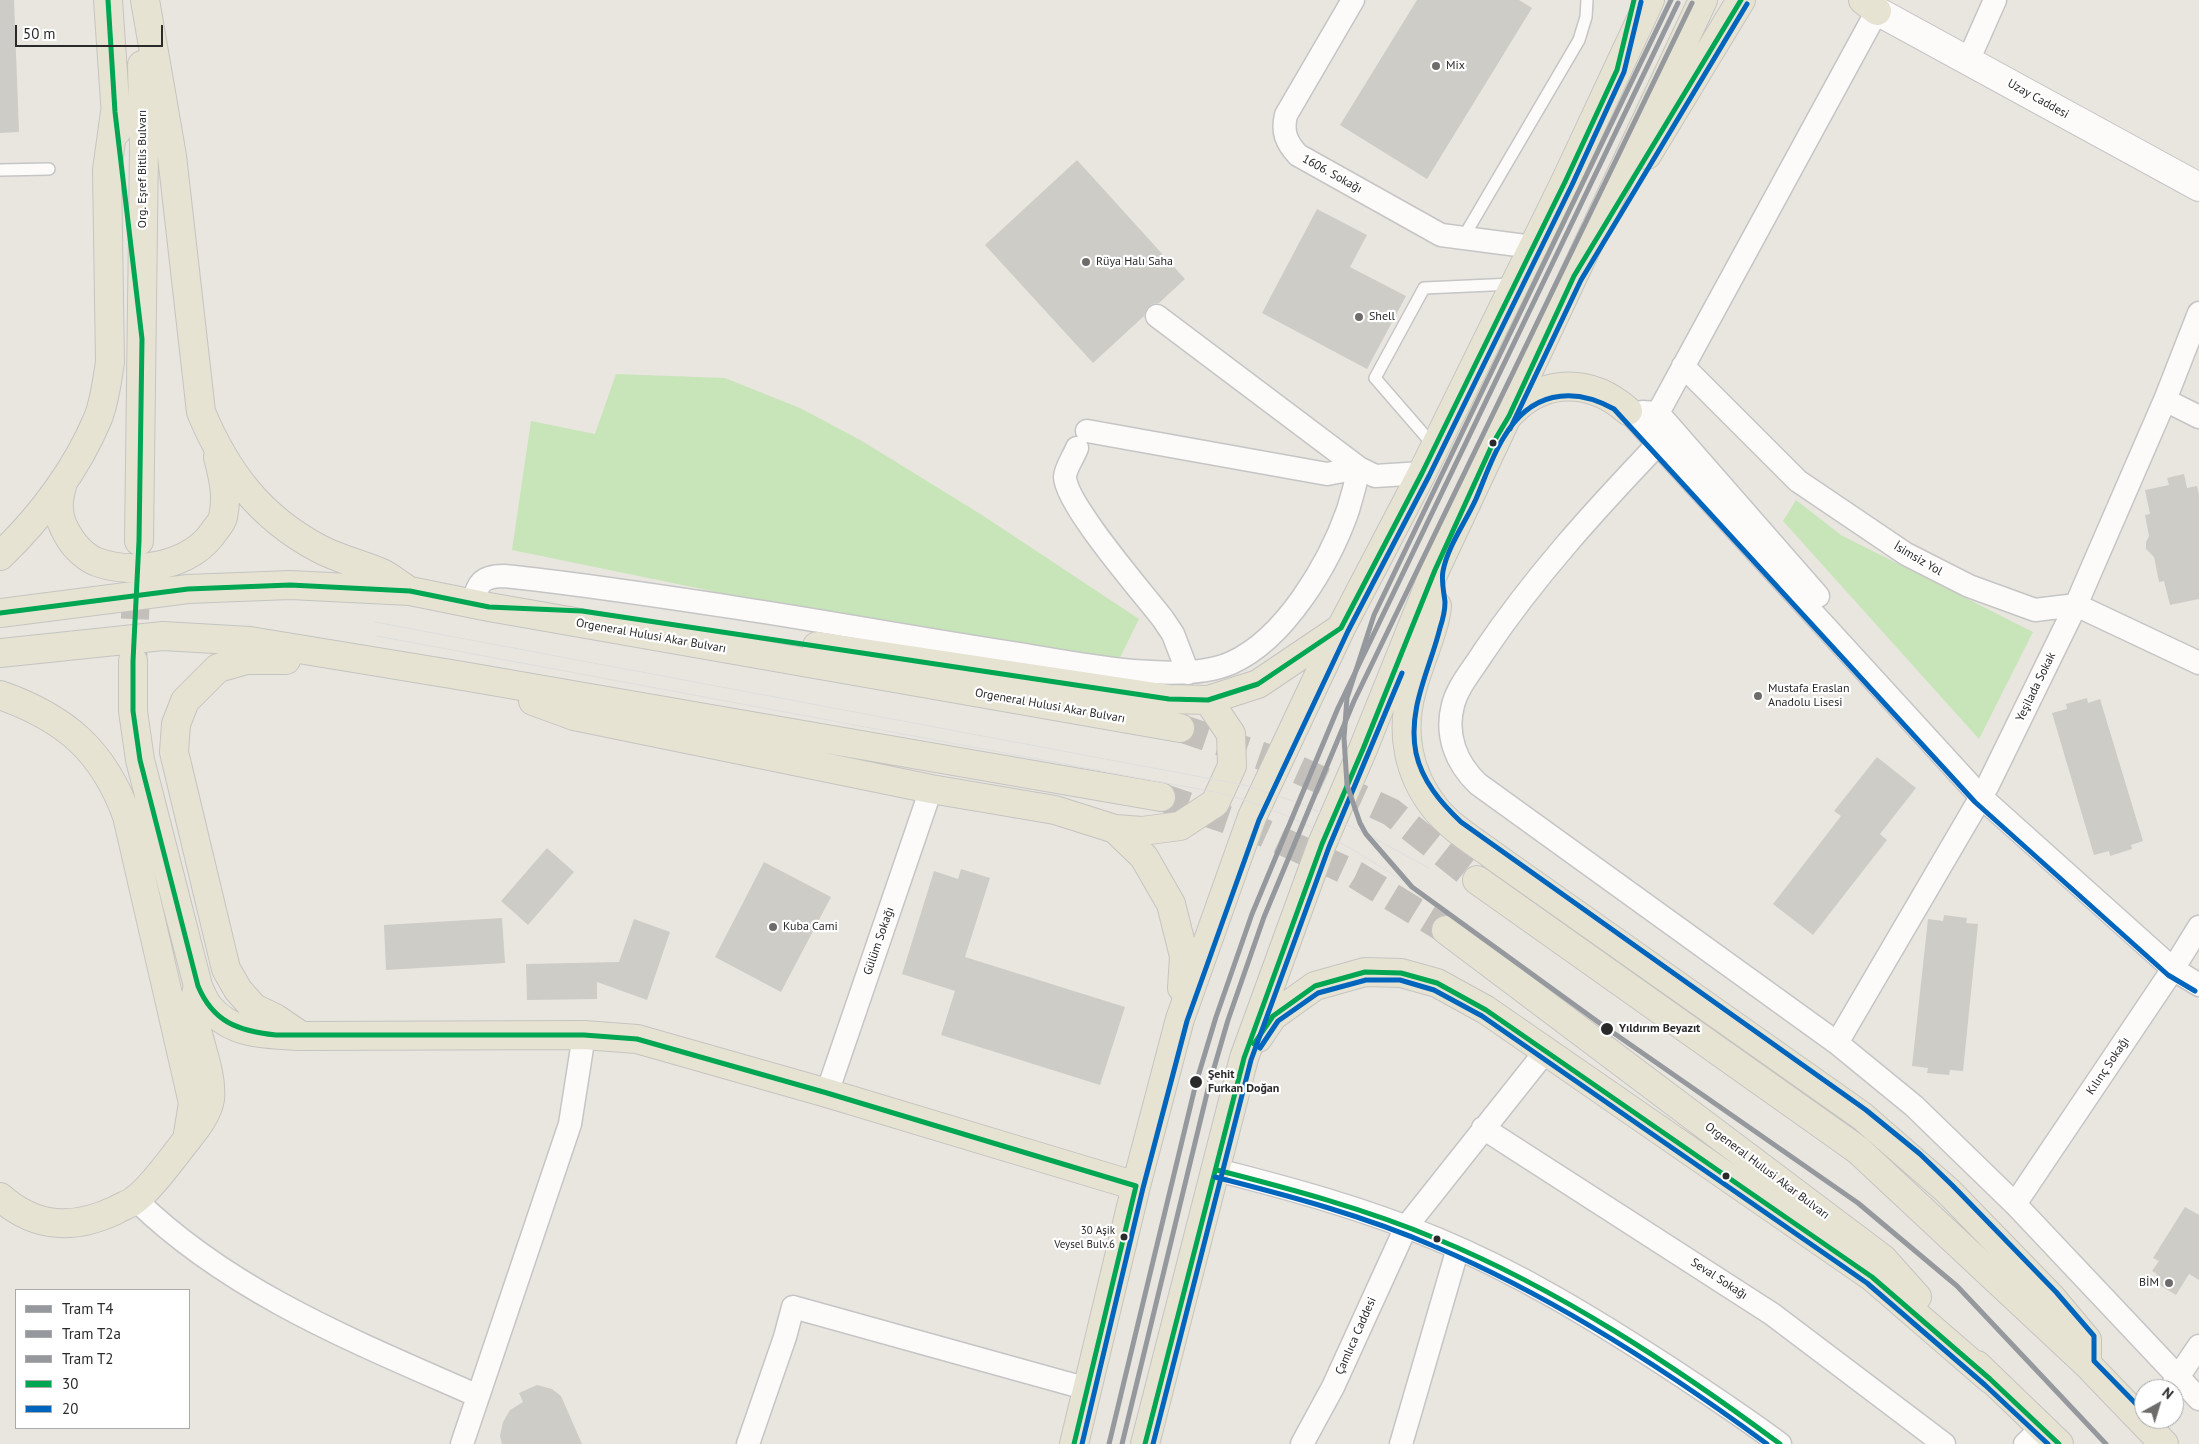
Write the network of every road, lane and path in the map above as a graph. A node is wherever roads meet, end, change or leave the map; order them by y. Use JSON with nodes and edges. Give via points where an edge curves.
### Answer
{"nodes":[{"id":1,"x":108,"y":0,"type":"edge"},
{"id":2,"x":140,"y":0,"type":"edge"},
{"id":3,"x":145,"y":0,"type":"edge"},
{"id":4,"x":1354,"y":0,"type":"edge"},
{"id":5,"x":1587,"y":0,"type":"edge"},
{"id":6,"x":1634,"y":0,"type":"edge"},
{"id":7,"x":1650,"y":0,"type":"edge"},
{"id":8,"x":1704,"y":0,"type":"edge"},
{"id":9,"x":1741,"y":0,"type":"edge"},
{"id":10,"x":1995,"y":0,"type":"edge"},
{"id":11,"x":1870,"y":5,"type":"edge"},
{"id":12,"x":1968,"y":61,"type":"junction"},
{"id":13,"x":1617,"y":70,"type":"junction"},
{"id":14,"x":115,"y":112,"type":"junction"},
{"id":15,"x":0,"y":170,"type":"edge"},
{"id":16,"x":49,"y":170,"type":"dead end"},
{"id":17,"x":2199,"y":187,"type":"edge"},
{"id":18,"x":1463,"y":238,"type":"junction"},
{"id":19,"x":1533,"y":247,"type":"junction"},
{"id":20,"x":1574,"y":276,"type":"junction"},
{"id":21,"x":1515,"y":284,"type":"junction"},
{"id":22,"x":2199,"y":314,"type":"edge"},
{"id":23,"x":1158,"y":316,"type":"dead end"},
{"id":24,"x":142,"y":339,"type":"junction"},
{"id":25,"x":1683,"y":366,"type":"junction"},
{"id":26,"x":2165,"y":400,"type":"junction"},
{"id":27,"x":1628,"y":411,"type":"junction"},
{"id":28,"x":1658,"y":413,"type":"junction"},
{"id":29,"x":1509,"y":416,"type":"junction"},
{"id":30,"x":2199,"y":417,"type":"edge"},
{"id":31,"x":1658,"y":444,"type":"junction"},
{"id":32,"x":215,"y":446,"type":"junction"},
{"id":33,"x":1435,"y":447,"type":"junction"},
{"id":34,"x":1360,"y":468,"type":"junction"},
{"id":35,"x":1422,"y":473,"type":"junction"},
{"id":36,"x":63,"y":482,"type":"junction"},
{"id":37,"x":139,"y":540,"type":"dead end"},
{"id":38,"x":0,"y":556,"type":"edge"},
{"id":39,"x":1435,"y":570,"type":"junction"},
{"id":40,"x":410,"y":591,"type":"junction"},
{"id":41,"x":481,"y":605,"type":"junction"},
{"id":42,"x":2076,"y":605,"type":"junction"},
{"id":43,"x":0,"y":612,"type":"edge"},
{"id":44,"x":1341,"y":628,"type":"junction"},
{"id":45,"x":0,"y":653,"type":"edge"},
{"id":46,"x":356,"y":659,"type":"junction"},
{"id":47,"x":133,"y":661,"type":"tunnel mouth"},
{"id":48,"x":2199,"y":662,"type":"edge"},
{"id":49,"x":1188,"y":673,"type":"junction"},
{"id":50,"x":463,"y":676,"type":"junction"},
{"id":51,"x":0,"y":695,"type":"edge"},
{"id":52,"x":1208,"y":700,"type":"junction"},
{"id":53,"x":1180,"y":728,"type":"tunnel mouth"},
{"id":54,"x":931,"y":789,"type":"junction"},
{"id":55,"x":1984,"y":791,"type":"junction"},
{"id":56,"x":1161,"y":797,"type":"tunnel mouth"},
{"id":57,"x":1115,"y":829,"type":"junction"},
{"id":58,"x":1477,"y":880,"type":"tunnel mouth"},
{"id":59,"x":2199,"y":927,"type":"edge"},
{"id":60,"x":1446,"y":930,"type":"tunnel mouth"},
{"id":61,"x":2173,"y":969,"type":"junction"},
{"id":62,"x":2199,"y":985,"type":"edge"},
{"id":63,"x":198,"y":986,"type":"junction"},
{"id":64,"x":1180,"y":1019,"type":"junction"},
{"id":65,"x":584,"y":1035,"type":"junction"},
{"id":66,"x":301,"y":1036,"type":"junction"},
{"id":67,"x":1837,"y":1043,"type":"junction"},
{"id":68,"x":1545,"y":1052,"type":"junction"},
{"id":69,"x":1244,"y":1058,"type":"junction"},
{"id":70,"x":827,"y":1093,"type":"junction"},
{"id":71,"x":1483,"y":1128,"type":"junction"},
{"id":72,"x":186,"y":1140,"type":"junction"},
{"id":73,"x":1217,"y":1170,"type":"junction"},
{"id":74,"x":1136,"y":1186,"type":"junction"},
{"id":75,"x":0,"y":1197,"type":"edge"},
{"id":76,"x":136,"y":1200,"type":"junction"},
{"id":77,"x":2016,"y":1204,"type":"junction"},
{"id":78,"x":1406,"y":1227,"type":"junction"},
{"id":79,"x":1458,"y":1248,"type":"junction"},
{"id":80,"x":2199,"y":1346,"type":"edge"},
{"id":81,"x":2087,"y":1364,"type":"junction"},
{"id":82,"x":1990,"y":1379,"type":"junction"},
{"id":83,"x":2170,"y":1379,"type":"edge"},
{"id":84,"x":2177,"y":1379,"type":"edge"},
{"id":85,"x":2184,"y":1389,"type":"edge"},
{"id":86,"x":1088,"y":1390,"type":"junction"},
{"id":87,"x":478,"y":1396,"type":"junction"},
{"id":88,"x":2199,"y":1399,"type":"edge"},
{"id":89,"x":2134,"y":1410,"type":"edge"},
{"id":90,"x":2152,"y":1429,"type":"edge"},
{"id":91,"x":2042,"y":1438,"type":"edge"},
{"id":92,"x":462,"y":1444,"type":"edge"},
{"id":93,"x":748,"y":1444,"type":"edge"},
{"id":94,"x":1074,"y":1444,"type":"edge"},
{"id":95,"x":1145,"y":1444,"type":"edge"},
{"id":96,"x":1302,"y":1444,"type":"edge"},
{"id":97,"x":1401,"y":1444,"type":"edge"},
{"id":98,"x":1780,"y":1444,"type":"edge"},
{"id":99,"x":1944,"y":1444,"type":"edge"},
{"id":100,"x":2164,"y":1444,"type":"edge"}],
"edges":[{"from":1,"to":14,"type":"main road","name":"Org. Eşref Bitlis Bulvarı"},
{"from":2,"to":24,"type":"main road","name":"Org. Eşref Bitlis Bulvarı","via":[[144,148]]},
{"from":3,"to":32,"type":"main road","via":[[172,156],[201,412]]},
{"from":4,"to":18,"type":"street","name":"1606. Sokağı","via":[[1286,115],[1285,136],[1289,146],[1298,155],[1441,235]]},
{"from":5,"to":18,"type":"lane","via":[[1579,40]]},
{"from":6,"to":13,"type":"main road"},
{"from":7,"to":13,"type":"main road"},
{"from":8,"to":20,"type":"main road"},
{"from":9,"to":20,"type":"main road"},
{"from":10,"to":12,"type":"street"},
{"from":11,"to":12,"type":"main road","name":"Uzay Caddesi"},
{"from":11,"to":25,"type":"street"},
{"from":12,"to":17,"type":"main road","name":"Uzay Caddesi"},
{"from":13,"to":19,"type":"main road"},
{"from":14,"to":24,"type":"main road","name":"Org. Eşref Bitlis Bulvarı"},
{"from":14,"to":36,"type":"main road","via":[[107,170],[110,362],[98,418]]},
{"from":15,"to":16,"type":"lane"},
{"from":18,"to":19,"type":"street","name":"1606. Sokağı"},
{"from":19,"to":21,"type":"main road"},
{"from":20,"to":29,"type":"main road"},
{"from":21,"to":33,"type":"main road"},
{"from":21,"to":33,"type":"lane","via":[[1424,288],[1375,378]]},
{"from":22,"to":26,"type":"street","name":"Yeşilada Sokak"},
{"from":23,"to":34,"type":"street"},
{"from":24,"to":37,"type":"main road","name":"Org. Eşref Bitlis Bulvarı"},
{"from":25,"to":28,"type":"street"},
{"from":25,"to":42,"type":"street","name":"İsimsiz Yol","via":[[1798,481],[1906,554],[1968,586],[2035,610]]},
{"from":26,"to":30,"type":"street"},
{"from":26,"to":42,"type":"street","name":"Yeşilada Sokak"},
{"from":27,"to":28,"type":"street"},
{"from":27,"to":29,"type":"main road","via":[[1597,391],[1572,386],[1530,397]]},
{"from":27,"to":31,"type":"street"},
{"from":28,"to":55,"type":"street"},
{"from":29,"to":39,"type":"main road"},
{"from":31,"to":55,"type":"street"},
{"from":31,"to":67,"type":"street","via":[[1554,557],[1488,645],[1456,694],[1450,716],[1453,745],[1460,763],[1478,784]]},
{"from":32,"to":36,"type":"main road","via":[[225,488],[222,519],[210,538],[194,552],[169,563],[118,567],[95,562],[76,547],[64,529],[58,509]]},
{"from":32,"to":40,"type":"main road","via":[[261,508],[291,531],[318,548],[383,574]]},
{"from":33,"to":35,"type":"main road"},
{"from":34,"to":35,"type":"street","via":[[1375,476]]},
{"from":34,"to":49,"type":"street","via":[[1334,545],[1311,585],[1289,614],[1249,654],[1230,664]]},
{"from":34,"to":49,"type":"street","via":[[1327,474],[1082,440],[1065,476],[1069,492],[1081,513],[1173,634]]},
{"from":35,"to":44,"type":"main road"},
{"from":36,"to":38,"type":"main road","via":[[23,534]]},
{"from":39,"to":69,"type":"main road","via":[[1364,749],[1322,844]]},
{"from":39,"to":81,"type":"main road","via":[[1438,608],[1411,691],[1406,742],[1412,766],[1436,810],[1506,864],[1862,1116],[1915,1160],[2051,1297],[2087,1340]]},
{"from":40,"to":41,"type":"main road","name":"Orgeneral Hulusi Akar Bulvarı"},
{"from":40,"to":43,"type":"main road","name":"Orgeneral Hulusi Akar Bulvarı","via":[[290,585],[236,586]]},
{"from":41,"to":49,"type":"street","via":[[476,589],[491,576],[504,576],[738,608],[1090,665]]},
{"from":41,"to":52,"type":"main road","via":[[582,611],[1169,699]]},
{"from":41,"to":53,"type":"main road","name":"Orgeneral Hulusi Akar Bulvarı"},
{"from":42,"to":48,"type":"street"},
{"from":42,"to":55,"type":"street","name":"Yeşilada Sokak"},
{"from":44,"to":52,"type":"main road","via":[[1258,684]]},
{"from":44,"to":64,"type":"main road","via":[[1252,817]]},
{"from":45,"to":46,"type":"main road","via":[[163,636],[250,641]]},
{"from":46,"to":50,"type":"main road"},
{"from":46,"to":66,"type":"main road","via":[[246,660],[218,668],[184,701],[176,724],[174,752],[226,969],[254,1008]]},
{"from":47,"to":63,"type":"main road","via":[[133,711],[140,760]]},
{"from":50,"to":54,"type":"main road","via":[[574,716]]},
{"from":50,"to":56,"type":"main road"},
{"from":51,"to":72,"type":"main road","via":[[30,706],[63,726],[98,758],[117,789],[127,816],[193,1103]]},
{"from":52,"to":57,"type":"main road","via":[[1231,734],[1232,766],[1215,804],[1180,826],[1142,831]]},
{"from":54,"to":57,"type":"main road","via":[[1055,810]]},
{"from":54,"to":70,"type":"street","name":"Gülüm Sokağı"},
{"from":55,"to":61,"type":"street"},
{"from":55,"to":67,"type":"street","name":"Yeşilada Sokak"},
{"from":57,"to":64,"type":"main road","via":[[1144,857],[1171,904],[1184,956]]},
{"from":58,"to":81,"type":"main road","via":[[1858,1150]]},
{"from":59,"to":61,"type":"street","name":"Kılınç Sokağı"},
{"from":60,"to":82,"type":"main road","name":"Orgeneral Hulusi Akar Bulvarı","via":[[1884,1259]]},
{"from":61,"to":62,"type":"street"},
{"from":61,"to":77,"type":"street","name":"Kılınç Sokağı"},
{"from":63,"to":66,"type":"main road","via":[[209,1007],[241,1030]]},
{"from":63,"to":72,"type":"main road","via":[[194,1012],[210,1098],[203,1118]]},
{"from":64,"to":74,"type":"main road"},
{"from":65,"to":66,"type":"main road"},
{"from":65,"to":70,"type":"main road","via":[[637,1039]]},
{"from":65,"to":87,"type":"street","via":[[570,1124]]},
{"from":67,"to":77,"type":"street","via":[[1928,1118]]},
{"from":68,"to":69,"type":"main road","via":[[1486,1010],[1437,983],[1401,974],[1365,972],[1315,986],[1273,1016]]},
{"from":68,"to":71,"type":"street","name":"Çamlıca Caddesi"},
{"from":68,"to":82,"type":"main road","via":[[1872,1277]]},
{"from":69,"to":73,"type":"main road"},
{"from":70,"to":74,"type":"main road"},
{"from":71,"to":78,"type":"street","name":"Çamlıca Caddesi"},
{"from":71,"to":99,"type":"street","name":"Seval Sokağı","via":[[1772,1314]]},
{"from":72,"to":76,"type":"main road"},
{"from":73,"to":78,"type":"street","via":[[1324,1198]]},
{"from":73,"to":95,"type":"main road"},
{"from":74,"to":86,"type":"main road"},
{"from":75,"to":76,"type":"main road","via":[[25,1216],[68,1224],[104,1216]]},
{"from":76,"to":87,"type":"street","via":[[178,1238],[226,1272],[348,1338]]},
{"from":77,"to":83,"type":"street"},
{"from":78,"to":79,"type":"street"},
{"from":78,"to":96,"type":"street","name":"Çamlıca Caddesi","via":[[1333,1387]]},
{"from":79,"to":97,"type":"street"},
{"from":79,"to":98,"type":"street","via":[[1583,1312]]},
{"from":80,"to":84,"type":"street"},
{"from":81,"to":89,"type":"main road"},
{"from":82,"to":91,"type":"main road","name":"Orgeneral Hulusi Akar Bulvarı"},
{"from":85,"to":88,"type":"street"},
{"from":86,"to":93,"type":"street","via":[[793,1307]]},
{"from":86,"to":94,"type":"main road"},
{"from":87,"to":92,"type":"street"},
{"from":90,"to":100,"type":"main road"}]}
